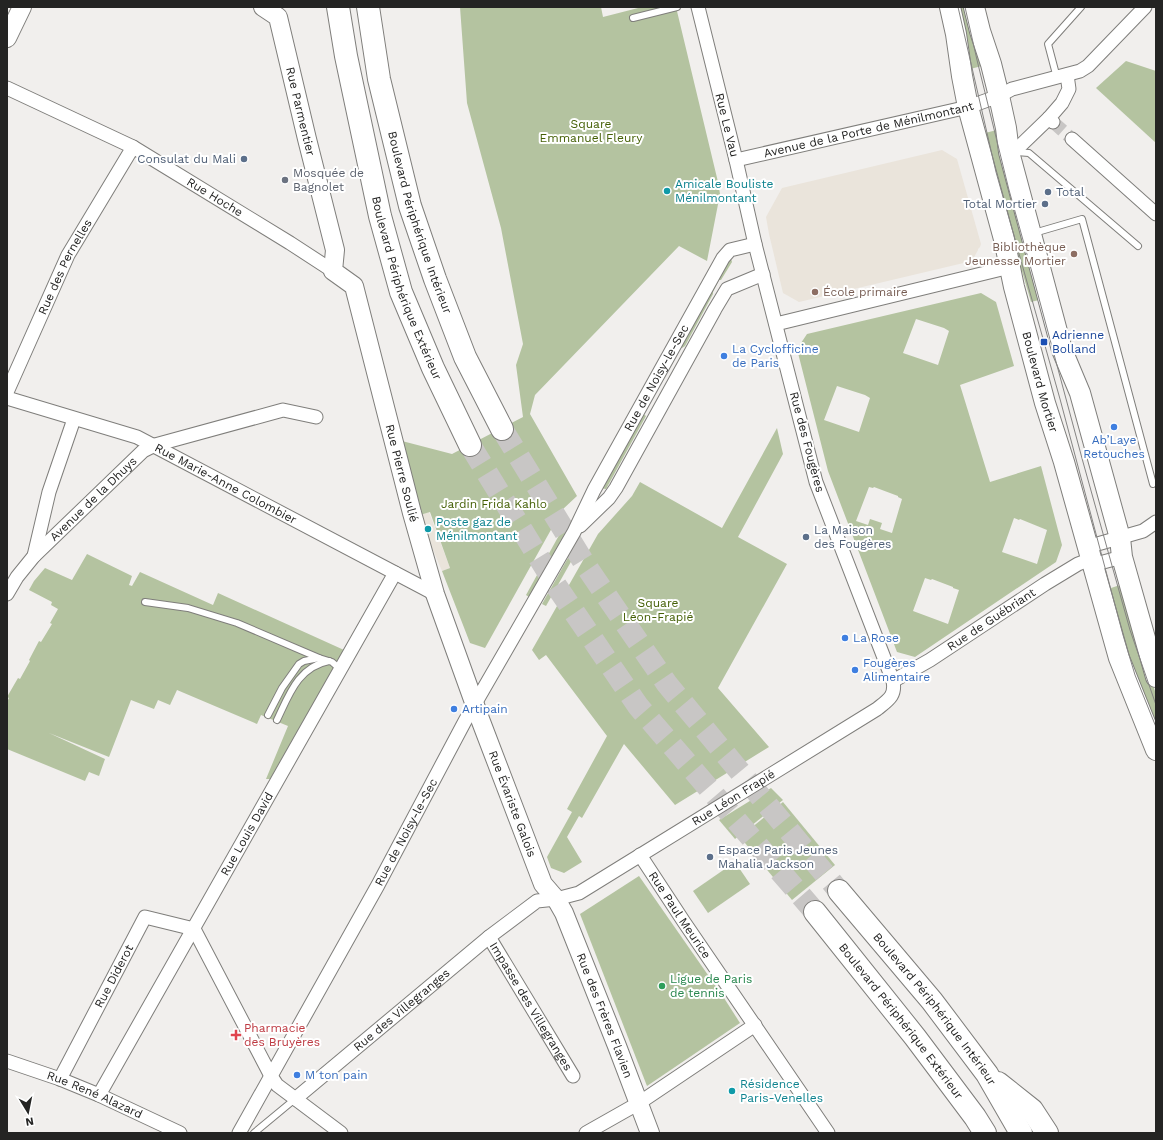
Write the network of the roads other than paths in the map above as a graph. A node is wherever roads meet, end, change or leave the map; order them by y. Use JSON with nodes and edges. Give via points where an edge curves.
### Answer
{"nodes":[{"id":1,"x":22,"y":7,"type":"edge"},
{"id":2,"x":263,"y":7,"type":"edge"},
{"id":3,"x":338,"y":7,"type":"edge"},
{"id":4,"x":368,"y":7,"type":"edge"},
{"id":5,"x":677,"y":7,"type":"edge"},
{"id":6,"x":698,"y":7,"type":"edge"},
{"id":7,"x":950,"y":7,"type":"edge"},
{"id":8,"x":974,"y":7,"type":"edge"},
{"id":9,"x":1081,"y":7,"type":"edge"},
{"id":10,"x":1145,"y":7,"type":"edge"},
{"id":11,"x":277,"y":12,"type":"edge"},
{"id":12,"x":633,"y":18,"type":"dead end"},
{"id":13,"x":7,"y":38,"type":"edge"},
{"id":14,"x":1062,"y":76,"type":"junction"},
{"id":15,"x":7,"y":88,"type":"edge"},
{"id":16,"x":999,"y":96,"type":"junction"},
{"id":17,"x":968,"y":107,"type":"junction"},
{"id":18,"x":1072,"y":140,"type":"tunnel mouth"},
{"id":19,"x":132,"y":147,"type":"junction"},
{"id":20,"x":1009,"y":152,"type":"junction"},
{"id":21,"x":736,"y":160,"type":"junction"},
{"id":22,"x":1156,"y":214,"type":"edge"},
{"id":23,"x":1030,"y":234,"type":"junction"},
{"id":24,"x":755,"y":244,"type":"junction"},
{"id":25,"x":1138,"y":246,"type":"dead end"},
{"id":26,"x":1010,"y":267,"type":"junction"},
{"id":27,"x":333,"y":271,"type":"junction"},
{"id":28,"x":763,"y":274,"type":"junction"},
{"id":29,"x":776,"y":324,"type":"junction"},
{"id":30,"x":7,"y":392,"type":"edge"},
{"id":31,"x":7,"y":398,"type":"edge"},
{"id":32,"x":316,"y":417,"type":"dead end"},
{"id":33,"x":74,"y":419,"type":"junction"},
{"id":34,"x":502,"y":429,"type":"tunnel mouth"},
{"id":35,"x":154,"y":445,"type":"junction"},
{"id":36,"x":470,"y":445,"type":"tunnel mouth"},
{"id":37,"x":1153,"y":484,"type":"dead end"},
{"id":38,"x":1156,"y":522,"type":"edge"},
{"id":39,"x":574,"y":532,"type":"junction"},
{"id":40,"x":1120,"y":538,"type":"junction"},
{"id":41,"x":34,"y":556,"type":"junction"},
{"id":42,"x":1090,"y":557,"type":"junction"},
{"id":43,"x":1122,"y":557,"type":"junction"},
{"id":44,"x":395,"y":573,"type":"junction"},
{"id":45,"x":7,"y":594,"type":"edge"},
{"id":46,"x":435,"y":594,"type":"junction"},
{"id":47,"x":145,"y":602,"type":"dead end"},
{"id":48,"x":319,"y":658,"type":"junction"},
{"id":49,"x":335,"y":665,"type":"junction"},
{"id":50,"x":1156,"y":677,"type":"edge"},
{"id":51,"x":893,"y":681,"type":"junction"},
{"id":52,"x":475,"y":705,"type":"junction"},
{"id":53,"x":268,"y":715,"type":"dead end"},
{"id":54,"x":277,"y":720,"type":"dead end"},
{"id":55,"x":1156,"y":750,"type":"edge"},
{"id":56,"x":640,"y":855,"type":"junction"},
{"id":57,"x":839,"y":891,"type":"tunnel mouth"},
{"id":58,"x":556,"y":899,"type":"junction"},
{"id":59,"x":815,"y":912,"type":"tunnel mouth"},
{"id":60,"x":194,"y":929,"type":"junction"},
{"id":61,"x":489,"y":937,"type":"junction"},
{"id":62,"x":755,"y":1025,"type":"junction"},
{"id":63,"x":7,"y":1061,"type":"edge"},
{"id":64,"x":987,"y":1074,"type":"junction"},
{"id":65,"x":271,"y":1076,"type":"junction"},
{"id":66,"x":573,"y":1076,"type":"dead end"},
{"id":67,"x":60,"y":1079,"type":"junction"},
{"id":68,"x":99,"y":1095,"type":"junction"},
{"id":69,"x":295,"y":1099,"type":"junction"},
{"id":70,"x":639,"y":1103,"type":"junction"},
{"id":71,"x":979,"y":1128,"type":"edge"},
{"id":72,"x":180,"y":1133,"type":"edge"},
{"id":73,"x":239,"y":1133,"type":"edge"},
{"id":74,"x":254,"y":1133,"type":"edge"},
{"id":75,"x":341,"y":1133,"type":"edge"},
{"id":76,"x":586,"y":1133,"type":"edge"},
{"id":77,"x":650,"y":1133,"type":"edge"},
{"id":78,"x":828,"y":1133,"type":"edge"},
{"id":79,"x":1022,"y":1133,"type":"edge"},
{"id":80,"x":1047,"y":1133,"type":"edge"}],
"edges":[{"from":1,"to":13,"type":"street"},
{"from":2,"to":11,"type":"street","name":"Rue Parmentier"},
{"from":3,"to":36,"type":"highway","name":"Boulevard Périphérique Extérieur","via":[[379,208],[401,292],[433,368]]},
{"from":4,"to":34,"type":"highway","name":"Boulevard Périphérique Intérieur","via":[[379,79],[410,206],[466,357]]},
{"from":5,"to":12,"type":"lane"},
{"from":6,"to":21,"type":"street","name":"Rue Le Vau"},
{"from":7,"to":17,"type":"main road","name":"Boulevard Mortier"},
{"from":8,"to":16,"type":"main road"},
{"from":9,"to":14,"type":"lane","via":[[1048,44]]},
{"from":10,"to":14,"type":"street","name":"Avenue de la Porte de Ménilmontant","via":[[1088,66]]},
{"from":11,"to":27,"type":"street","name":"Rue Parmentier","via":[[335,250]]},
{"from":14,"to":16,"type":"street","name":"Avenue de la Porte de Ménilmontant","via":[[1012,89]]},
{"from":14,"to":20,"type":"street","via":[[1069,89],[1051,120]]},
{"from":15,"to":19,"type":"street","name":"Rue Hoche"},
{"from":16,"to":17,"type":"street","name":"Avenue de la Porte de Ménilmontant"},
{"from":16,"to":20,"type":"main road"},
{"from":17,"to":21,"type":"street","name":"Avenue de la Porte de Ménilmontant"},
{"from":17,"to":26,"type":"main road","name":"Boulevard Mortier"},
{"from":18,"to":22,"type":"street"},
{"from":19,"to":27,"type":"street","name":"Rue Hoche"},
{"from":19,"to":30,"type":"street","name":"Rue des Pernelles","via":[[68,254]]},
{"from":20,"to":23,"type":"main road"},
{"from":20,"to":25,"type":"lane","via":[[1029,153]]},
{"from":21,"to":24,"type":"street","name":"Rue Le Vau"},
{"from":23,"to":37,"type":"lane","via":[[1082,219]]},
{"from":23,"to":40,"type":"main road","via":[[1062,350],[1080,393]]},
{"from":24,"to":28,"type":"street","name":"Rue des Fougères"},
{"from":24,"to":39,"type":"street","name":"Rue de Noisy-le-Sec","via":[[730,250],[725,255],[594,490]]},
{"from":26,"to":29,"type":"street"},
{"from":26,"to":42,"type":"main road","name":"Boulevard Mortier","via":[[1045,403]]},
{"from":27,"to":46,"type":"street","name":"Rue Pierre Soulié","via":[[354,286]]},
{"from":28,"to":29,"type":"street","name":"Rue des Fougères"},
{"from":28,"to":39,"type":"street","name":"Rue de Noisy-le-Sec","via":[[727,289],[616,488]]},
{"from":29,"to":51,"type":"street","name":"Rue des Fougères","via":[[816,482]]},
{"from":31,"to":33,"type":"street","name":"Rue Marie-Anne Colombier"},
{"from":32,"to":35,"type":"street","name":"Avenue de la Dhuys","via":[[283,410]]},
{"from":33,"to":35,"type":"street","name":"Rue Marie-Anne Colombier","via":[[137,437]]},
{"from":33,"to":41,"type":"street","via":[[49,492]]},
{"from":35,"to":41,"type":"street","name":"Avenue de la Dhuys","via":[[144,451]]},
{"from":35,"to":44,"type":"street","name":"Rue Marie-Anne Colombier"},
{"from":38,"to":40,"type":"street","via":[[1143,531]]},
{"from":39,"to":52,"type":"street","name":"Rue de Noisy-le-Sec"},
{"from":40,"to":42,"type":"street"},
{"from":40,"to":43,"type":"main road"},
{"from":41,"to":45,"type":"street","name":"Avenue de la Dhuys"},
{"from":42,"to":43,"type":"street","name":"Rue de Guébriant"},
{"from":42,"to":51,"type":"street","name":"Rue de Guébriant"},
{"from":42,"to":55,"type":"main road","name":"Boulevard Mortier","via":[[1119,658]]},
{"from":43,"to":50,"type":"main road"},
{"from":44,"to":46,"type":"street","name":"Rue Marie-Anne Colombier"},
{"from":44,"to":49,"type":"street","name":"Rue Louis David"},
{"from":46,"to":52,"type":"street","name":"Rue Pierre Soulié"},
{"from":47,"to":48,"type":"lane","via":[[188,608],[237,623]]},
{"from":48,"to":49,"type":"lane"},
{"from":48,"to":53,"type":"lane","via":[[304,661],[296,668]]},
{"from":49,"to":54,"type":"lane","via":[[316,665],[305,672],[291,691]]},
{"from":49,"to":60,"type":"street","name":"Rue Louis David"},
{"from":51,"to":56,"type":"street","name":"Rue Léon Frapié","via":[[894,690],[891,698],[877,709]]},
{"from":52,"to":58,"type":"street","name":"Rue Évariste Galois","via":[[543,884]]},
{"from":52,"to":65,"type":"street","name":"Rue de Noisy-le-Sec"},
{"from":56,"to":58,"type":"street","name":"Rue Léon Frapié","via":[[580,893]]},
{"from":56,"to":62,"type":"street","name":"Rue Paul Meurice"},
{"from":57,"to":64,"type":"highway","name":"Boulevard Périphérique Intérieur","via":[[932,1001]]},
{"from":58,"to":61,"type":"street","name":"Rue des Villegranges","via":[[537,901]]},
{"from":58,"to":70,"type":"street","name":"Rue des Frères Flavien","via":[[564,913]]},
{"from":59,"to":71,"type":"highway","name":"Boulevard Périphérique Extérieur","via":[[915,1038]]},
{"from":60,"to":65,"type":"street"},
{"from":60,"to":67,"type":"street","name":"Rue Diderot","via":[[145,917]]},
{"from":60,"to":68,"type":"street","name":"Rue Louis David"},
{"from":61,"to":66,"type":"street","name":"Impasse des Villegranges"},
{"from":61,"to":69,"type":"street","name":"Rue des Villegranges"},
{"from":62,"to":70,"type":"street"},
{"from":62,"to":78,"type":"street","name":"Rue Paul Meurice"},
{"from":63,"to":67,"type":"street","name":"Rue René Alazard"},
{"from":64,"to":79,"type":"highway","name":"Boulevard Périphérique Intérieur"},
{"from":64,"to":80,"type":"highway","via":[[1032,1110]]},
{"from":65,"to":69,"type":"street"},
{"from":65,"to":73,"type":"street","name":"Rue de Noisy-le-Sec"},
{"from":67,"to":68,"type":"street","name":"Rue René Alazard"},
{"from":68,"to":72,"type":"street","name":"Rue René Alazard"},
{"from":69,"to":74,"type":"lane","name":"Rue des Villegranges"},
{"from":69,"to":75,"type":"street"},
{"from":70,"to":76,"type":"street"},
{"from":70,"to":77,"type":"street","name":"Rue des Frères Flavien"}]}
